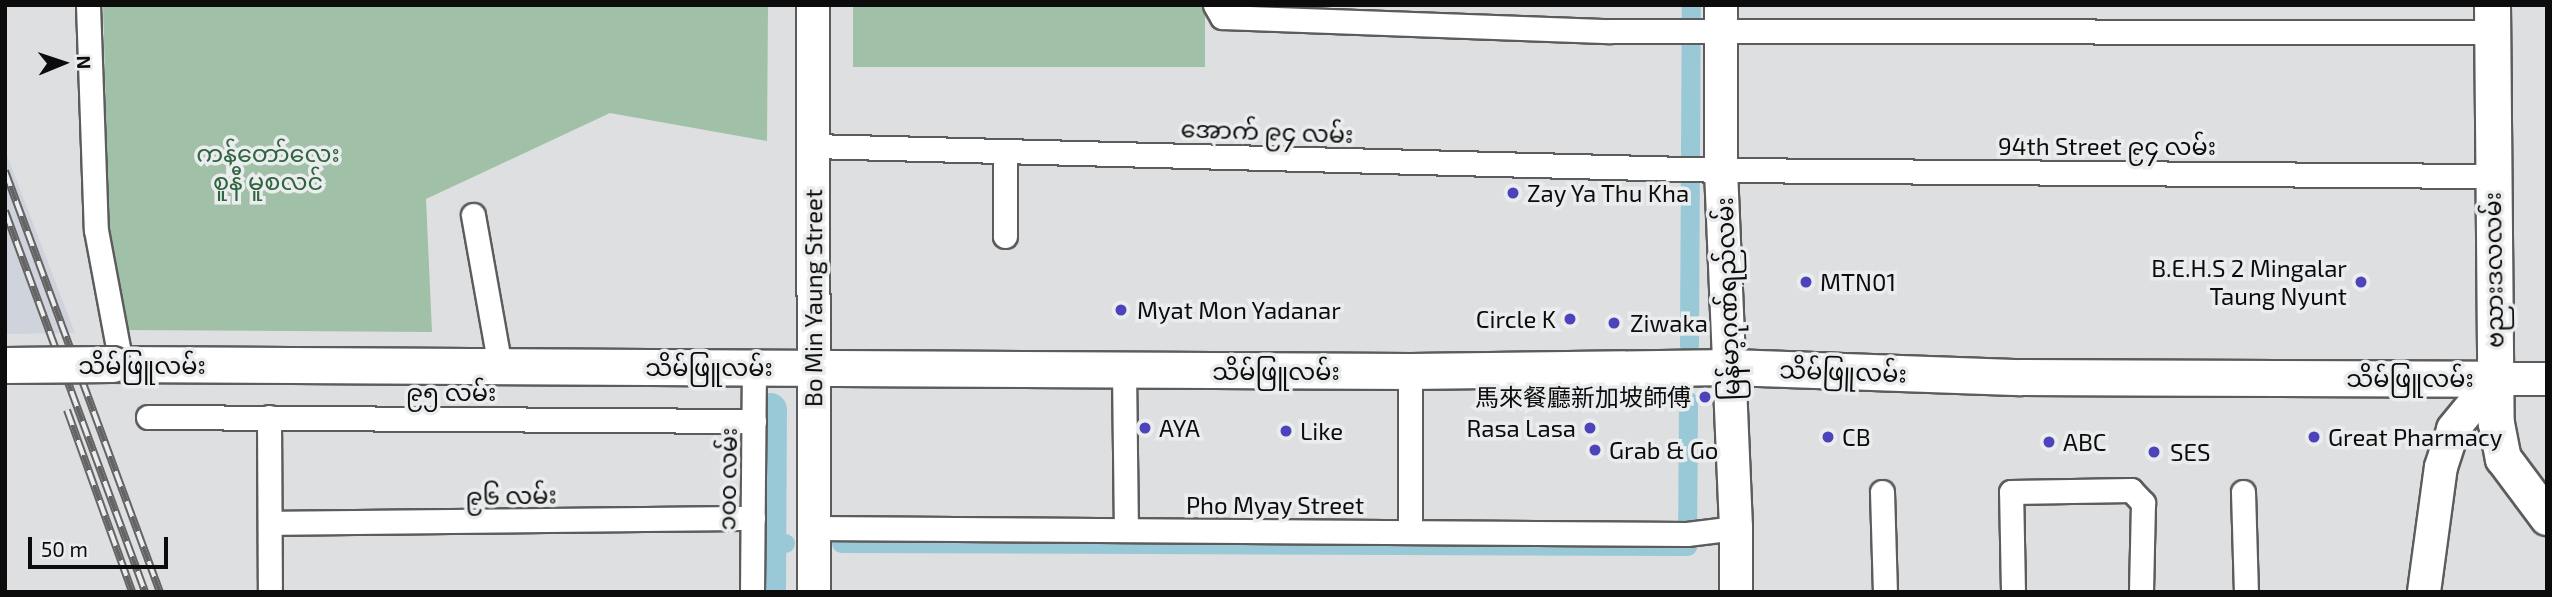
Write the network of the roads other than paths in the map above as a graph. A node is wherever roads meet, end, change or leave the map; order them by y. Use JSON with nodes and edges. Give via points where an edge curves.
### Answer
{"nodes":[{"id":1,"x":88,"y":5,"type":"edge"},
{"id":2,"x":813,"y":5,"type":"edge"},
{"id":3,"x":1218,"y":11,"type":"edge"},
{"id":4,"x":1721,"y":18,"type":"edge"},
{"id":5,"x":2492,"y":19,"type":"edge"},
{"id":6,"x":812,"y":146,"type":"junction"},
{"id":7,"x":1005,"y":151,"type":"junction"},
{"id":8,"x":1721,"y":170,"type":"junction"},
{"id":9,"x":2492,"y":176,"type":"junction"},
{"id":10,"x":473,"y":215,"type":"dead end"},
{"id":11,"x":1005,"y":236,"type":"dead end"},
{"id":12,"x":116,"y":364,"type":"junction"},
{"id":13,"x":5,"y":365,"type":"edge"},
{"id":14,"x":500,"y":366,"type":"junction"},
{"id":15,"x":754,"y":367,"type":"junction"},
{"id":16,"x":1730,"y":367,"type":"junction"},
{"id":17,"x":814,"y":368,"type":"junction"},
{"id":18,"x":1124,"y":370,"type":"junction"},
{"id":19,"x":1410,"y":371,"type":"junction"},
{"id":20,"x":2494,"y":379,"type":"junction"},
{"id":21,"x":2547,"y":379,"type":"edge"},
{"id":22,"x":148,"y":417,"type":"dead end"},
{"id":23,"x":269,"y":417,"type":"junction"},
{"id":24,"x":754,"y":421,"type":"junction"},
{"id":25,"x":1882,"y":492,"type":"dead end"},
{"id":26,"x":2243,"y":492,"type":"dead end"},
{"id":27,"x":2547,"y":517,"type":"edge"},
{"id":28,"x":753,"y":518,"type":"junction"},
{"id":29,"x":270,"y":523,"type":"junction"},
{"id":30,"x":813,"y":528,"type":"junction"},
{"id":31,"x":1736,"y":528,"type":"junction"},
{"id":32,"x":1126,"y":530,"type":"junction"},
{"id":33,"x":1410,"y":532,"type":"junction"},
{"id":34,"x":270,"y":592,"type":"edge"},
{"id":35,"x":752,"y":592,"type":"edge"},
{"id":36,"x":814,"y":592,"type":"edge"},
{"id":37,"x":1736,"y":592,"type":"edge"},
{"id":38,"x":1885,"y":592,"type":"edge"},
{"id":39,"x":2013,"y":592,"type":"edge"},
{"id":40,"x":2141,"y":592,"type":"edge"},
{"id":41,"x":2246,"y":592,"type":"edge"},
{"id":42,"x":2424,"y":592,"type":"edge"}],
"edges":[{"from":1,"to":12,"type":"street","via":[[96,230]]},
{"from":2,"to":6,"type":"street","name":"Bo Min Yaung Street"},
{"from":3,"to":4,"type":"street","via":[[1650,30]]},
{"from":4,"to":5,"type":"street"},
{"from":4,"to":8,"type":"street","name":"မြန်မာ့ဂုဏ်ရည်လမ်း"},
{"from":5,"to":9,"type":"main road","name":"ဗညားဒလလမ်း"},
{"from":6,"to":7,"type":"street","name":"အောက် ၉၄ လမ်း"},
{"from":6,"to":17,"type":"street","name":"Bo Min Yaung Street"},
{"from":7,"to":8,"type":"street","name":"အောက် ၉၄ လမ်း"},
{"from":7,"to":11,"type":"street"},
{"from":8,"to":9,"type":"street","name":"94th Street ၉၄ လမ်း"},
{"from":8,"to":16,"type":"street","name":"မြန်မာ့ဂုဏ်ရည်လမ်း"},
{"from":9,"to":20,"type":"main road","name":"ဗညားဒလလမ်း"},
{"from":10,"to":14,"type":"street"},
{"from":12,"to":13,"type":"main road","name":"သိမ်ဖြူလမ်း","bridge":true},
{"from":12,"to":14,"type":"main road","name":"သိမ်ဖြူလမ်း"},
{"from":14,"to":15,"type":"main road","name":"သိမ်ဖြူလမ်း"},
{"from":15,"to":17,"type":"main road","name":"သိမ်ဖြူလမ်း"},
{"from":15,"to":24,"type":"street","name":"၁၀၀ လမ်း"},
{"from":16,"to":19,"type":"main road","name":"သိမ်ဖြူလမ်း"},
{"from":16,"to":20,"type":"main road","name":"သိမ်ဖြူလမ်း","via":[[2021,377]]},
{"from":16,"to":31,"type":"street","name":"မြန်မာ့ဂုဏ်ရည်လမ်း"},
{"from":17,"to":18,"type":"main road","name":"သိမ်ဖြူလမ်း"},
{"from":17,"to":30,"type":"street","name":"Bo Min Yaung Street"},
{"from":18,"to":19,"type":"main road","name":"သိမ်ဖြူလမ်း"},
{"from":18,"to":32,"type":"street"},
{"from":19,"to":33,"type":"street"},
{"from":20,"to":21,"type":"street","name":"သိမ်ဖြူလမ်း"},
{"from":20,"to":27,"type":"main road","name":"ဗညားဒလလမ်း","via":[[2503,458]]},
{"from":20,"to":42,"type":"street","via":[[2453,429],[2441,467]]},
{"from":22,"to":23,"type":"street","name":"၉၅ လမ်း"},
{"from":23,"to":24,"type":"street","name":"၉၅ လမ်း"},
{"from":23,"to":29,"type":"street"},
{"from":24,"to":28,"type":"street","name":"၁၀၀ လမ်း"},
{"from":25,"to":38,"type":"street"},
{"from":26,"to":41,"type":"street"},
{"from":28,"to":29,"type":"street","name":"၉၆ လမ်း"},
{"from":28,"to":35,"type":"street","name":"၁၀၀ လမ်း"},
{"from":29,"to":34,"type":"street"},
{"from":30,"to":32,"type":"street","name":"Pho Myay Street"},
{"from":30,"to":36,"type":"street","name":"Bo Min Yaung Street"},
{"from":31,"to":33,"type":"street","name":"Pho Myay Street","via":[[1687,534]]},
{"from":31,"to":37,"type":"street","name":"မြန်မာ့ဂုဏ်ရည်လမ်း"},
{"from":32,"to":33,"type":"street","name":"Pho Myay Street"},
{"from":39,"to":40,"type":"street","via":[[2011,492],[2118,490],[2136,493],[2143,503]]}]}
